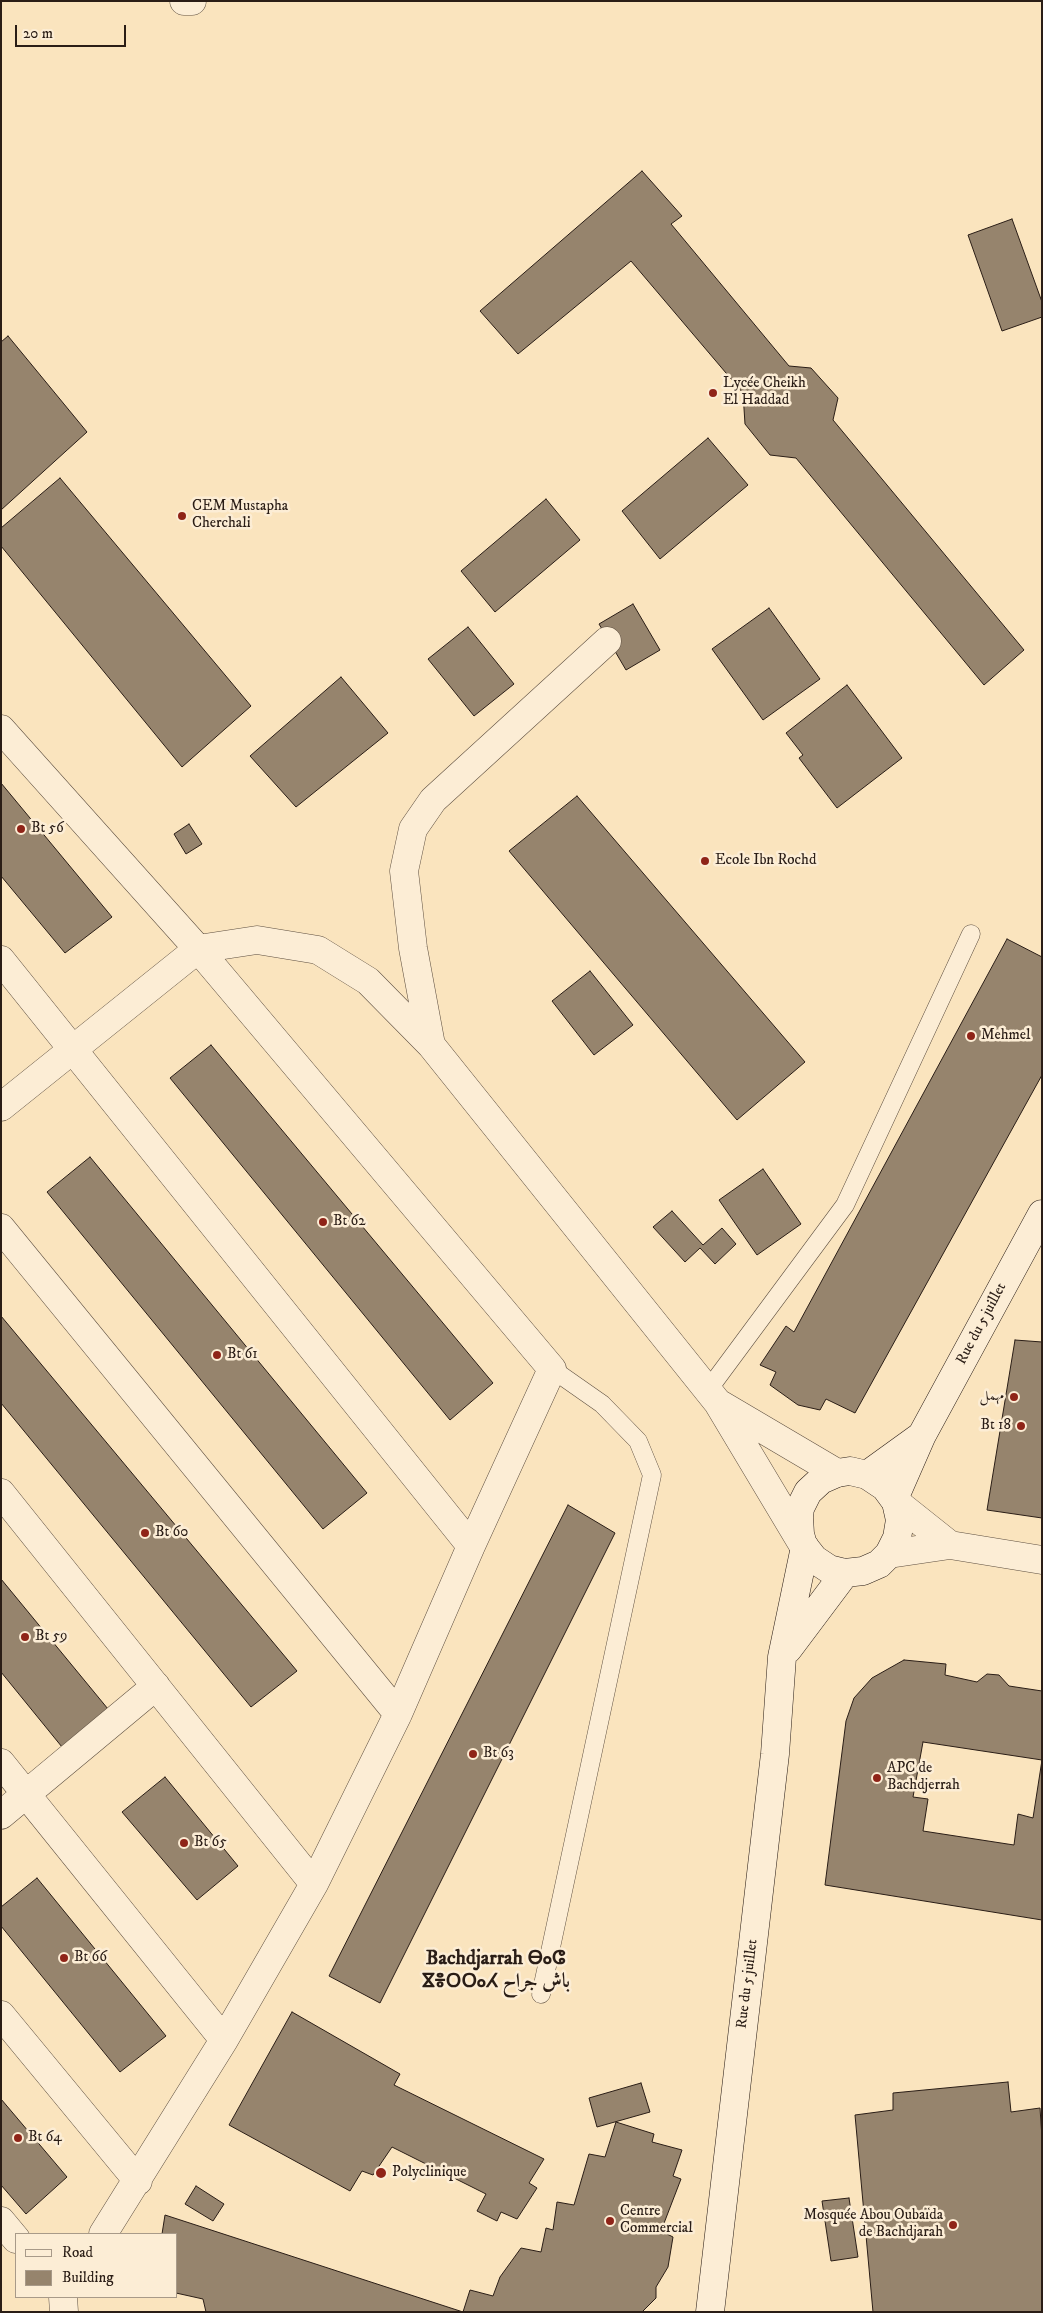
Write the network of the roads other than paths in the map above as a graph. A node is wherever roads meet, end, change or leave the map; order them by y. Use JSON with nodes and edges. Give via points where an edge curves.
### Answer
{"nodes":[{"id":1,"x":184,"y":1,"type":"edge"},
{"id":2,"x":192,"y":1,"type":"edge"},
{"id":3,"x":607,"y":641,"type":"dead end"},
{"id":4,"x":1,"y":729,"type":"edge"},
{"id":5,"x":971,"y":934,"type":"dead end"},
{"id":6,"x":198,"y":949,"type":"junction"},
{"id":7,"x":1,"y":960,"type":"edge"},
{"id":8,"x":432,"y":1045,"type":"junction"},
{"id":9,"x":72,"y":1048,"type":"junction"},
{"id":10,"x":1,"y":1107,"type":"edge"},
{"id":11,"x":1042,"y":1214,"type":"edge"},
{"id":12,"x":1,"y":1228,"type":"edge"},
{"id":13,"x":552,"y":1369,"type":"junction"},
{"id":14,"x":713,"y":1396,"type":"junction"},
{"id":15,"x":922,"y":1435,"type":"junction"},
{"id":16,"x":837,"y":1473,"type":"junction"},
{"id":17,"x":867,"y":1475,"type":"junction"},
{"id":18,"x":1,"y":1493,"type":"edge"},
{"id":19,"x":894,"y":1500,"type":"junction"},
{"id":20,"x":950,"y":1545,"type":"junction"},
{"id":21,"x":471,"y":1546,"type":"junction"},
{"id":22,"x":804,"y":1546,"type":"junction"},
{"id":23,"x":889,"y":1554,"type":"junction"},
{"id":24,"x":1042,"y":1560,"type":"edge"},
{"id":25,"x":845,"y":1573,"type":"junction"},
{"id":26,"x":782,"y":1657,"type":"junction"},
{"id":27,"x":156,"y":1686,"type":"junction"},
{"id":28,"x":398,"y":1714,"type":"junction"},
{"id":29,"x":1,"y":1763,"type":"edge"},
{"id":30,"x":26,"y":1794,"type":"junction"},
{"id":31,"x":1,"y":1815,"type":"edge"},
{"id":32,"x":314,"y":1884,"type":"junction"},
{"id":33,"x":542,"y":1994,"type":"dead end"},
{"id":34,"x":1,"y":2015,"type":"edge"},
{"id":35,"x":224,"y":2040,"type":"junction"},
{"id":36,"x":138,"y":2181,"type":"junction"},
{"id":37,"x":1,"y":2221,"type":"edge"},
{"id":38,"x":104,"y":2233,"type":"edge"},
{"id":39,"x":15,"y":2238,"type":"edge"},
{"id":40,"x":63,"y":2298,"type":"edge"},
{"id":41,"x":64,"y":2312,"type":"edge"},
{"id":42,"x":710,"y":2312,"type":"edge"}],
"edges":[{"from":1,"to":2,"type":"street"},
{"from":3,"to":8,"type":"street","via":[[434,800],[414,829],[404,871],[413,948]]},
{"from":4,"to":6,"type":"street"},
{"from":5,"to":14,"type":"lane","via":[[845,1205]]},
{"from":6,"to":8,"type":"street","via":[[256,940],[318,950],[368,981]]},
{"from":6,"to":9,"type":"street"},
{"from":6,"to":13,"type":"street"},
{"from":7,"to":9,"type":"street"},
{"from":8,"to":14,"type":"street"},
{"from":9,"to":10,"type":"street"},
{"from":9,"to":21,"type":"street"},
{"from":11,"to":15,"type":"street","name":"Rue du 5 juillet"},
{"from":12,"to":28,"type":"street"},
{"from":13,"to":21,"type":"street"},
{"from":13,"to":33,"type":"lane","via":[[602,1404],[638,1441],[652,1476]]},
{"from":14,"to":16,"type":"street"},
{"from":14,"to":22,"type":"street"},
{"from":15,"to":17,"type":"street"},
{"from":15,"to":19,"type":"street","name":"Rue du 5 juillet"},
{"from":16,"to":17,"type":"street"},
{"from":16,"to":22,"type":"street","via":[[814,1486],[800,1508],[800,1534]]},
{"from":17,"to":19,"type":"street","via":[[885,1487]]},
{"from":18,"to":27,"type":"street"},
{"from":19,"to":20,"type":"street"},
{"from":19,"to":23,"type":"street","via":[[900,1520],[897,1538]]},
{"from":20,"to":23,"type":"street"},
{"from":20,"to":24,"type":"street"},
{"from":21,"to":28,"type":"street"},
{"from":22,"to":25,"type":"street","via":[[814,1559],[829,1569]]},
{"from":22,"to":26,"type":"street","name":"Rue du 5 juillet"},
{"from":23,"to":25,"type":"street","via":[[879,1564],[863,1571]]},
{"from":25,"to":26,"type":"street"},
{"from":26,"to":42,"type":"street","name":"Rue du 5 juillet","via":[[775,1754]]},
{"from":27,"to":30,"type":"street"},
{"from":27,"to":32,"type":"street"},
{"from":28,"to":32,"type":"street"},
{"from":29,"to":30,"type":"street"},
{"from":30,"to":31,"type":"street"},
{"from":30,"to":35,"type":"street"},
{"from":32,"to":35,"type":"street"},
{"from":34,"to":36,"type":"street"},
{"from":35,"to":36,"type":"street"},
{"from":36,"to":38,"type":"street"},
{"from":37,"to":39,"type":"street"},
{"from":40,"to":41,"type":"street"}]}
